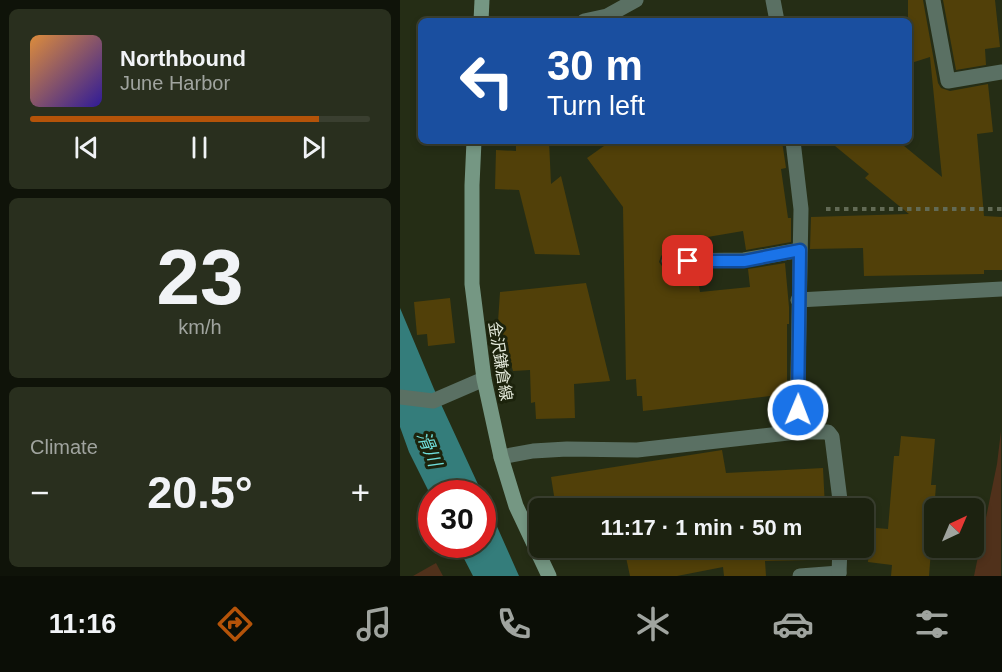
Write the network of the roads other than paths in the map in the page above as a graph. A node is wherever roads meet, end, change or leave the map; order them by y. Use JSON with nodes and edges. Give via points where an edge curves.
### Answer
{"nodes":[{"id":1,"x":482,"y":0,"type":"edge"},
{"id":2,"x":636,"y":0,"type":"edge"},
{"id":3,"x":773,"y":0,"type":"edge"},
{"id":4,"x":933,"y":0,"type":"edge"},
{"id":5,"x":481,"y":18,"type":"edge"},
{"id":6,"x":598,"y":18,"type":"edge"},
{"id":7,"x":776,"y":18,"type":"edge"},
{"id":8,"x":1002,"y":72,"type":"edge"},
{"id":9,"x":474,"y":144,"type":"edge"},
{"id":10,"x":793,"y":144,"type":"edge"},
{"id":11,"x":800,"y":250,"type":"junction"},
{"id":12,"x":669,"y":261,"type":"dead end"},
{"id":13,"x":1002,"y":289,"type":"edge"},
{"id":14,"x":798,"y":300,"type":"junction"},
{"id":15,"x":484,"y":379,"type":"junction"},
{"id":16,"x":400,"y":397,"type":"edge"},
{"id":17,"x":797,"y":432,"type":"junction"},
{"id":18,"x":501,"y":457,"type":"junction"},
{"id":19,"x":840,"y":498,"type":"edge"},
{"id":20,"x":839,"y":558,"type":"edge"},
{"id":21,"x":838,"y":574,"type":"edge"},
{"id":22,"x":549,"y":576,"type":"edge"},
{"id":23,"x":800,"y":576,"type":"edge"}],
"edges":[{"from":1,"to":5,"type":"main road"},
{"from":2,"to":6,"type":"street"},
{"from":3,"to":7,"type":"street"},
{"from":4,"to":8,"type":"street","via":[[948,81]]},
{"from":9,"to":15,"type":"main road","name":"金沢鎌倉線","via":[[472,284]]},
{"from":10,"to":11,"type":"street","via":[[801,209]]},
{"from":11,"to":12,"type":"street","via":[[744,261]]},
{"from":11,"to":14,"type":"street"},
{"from":13,"to":14,"type":"street"},
{"from":14,"to":17,"type":"street"},
{"from":15,"to":16,"type":"street","via":[[433,401]]},
{"from":15,"to":18,"type":"main road","name":"金沢鎌倉線"},
{"from":17,"to":18,"type":"street","via":[[637,450],[567,449]]},
{"from":17,"to":19,"type":"street","via":[[821,430],[832,437]]},
{"from":18,"to":22,"type":"main road","name":"金沢鎌倉線","via":[[516,506]]},
{"from":20,"to":21,"type":"street"},
{"from":21,"to":23,"type":"street"}]}
